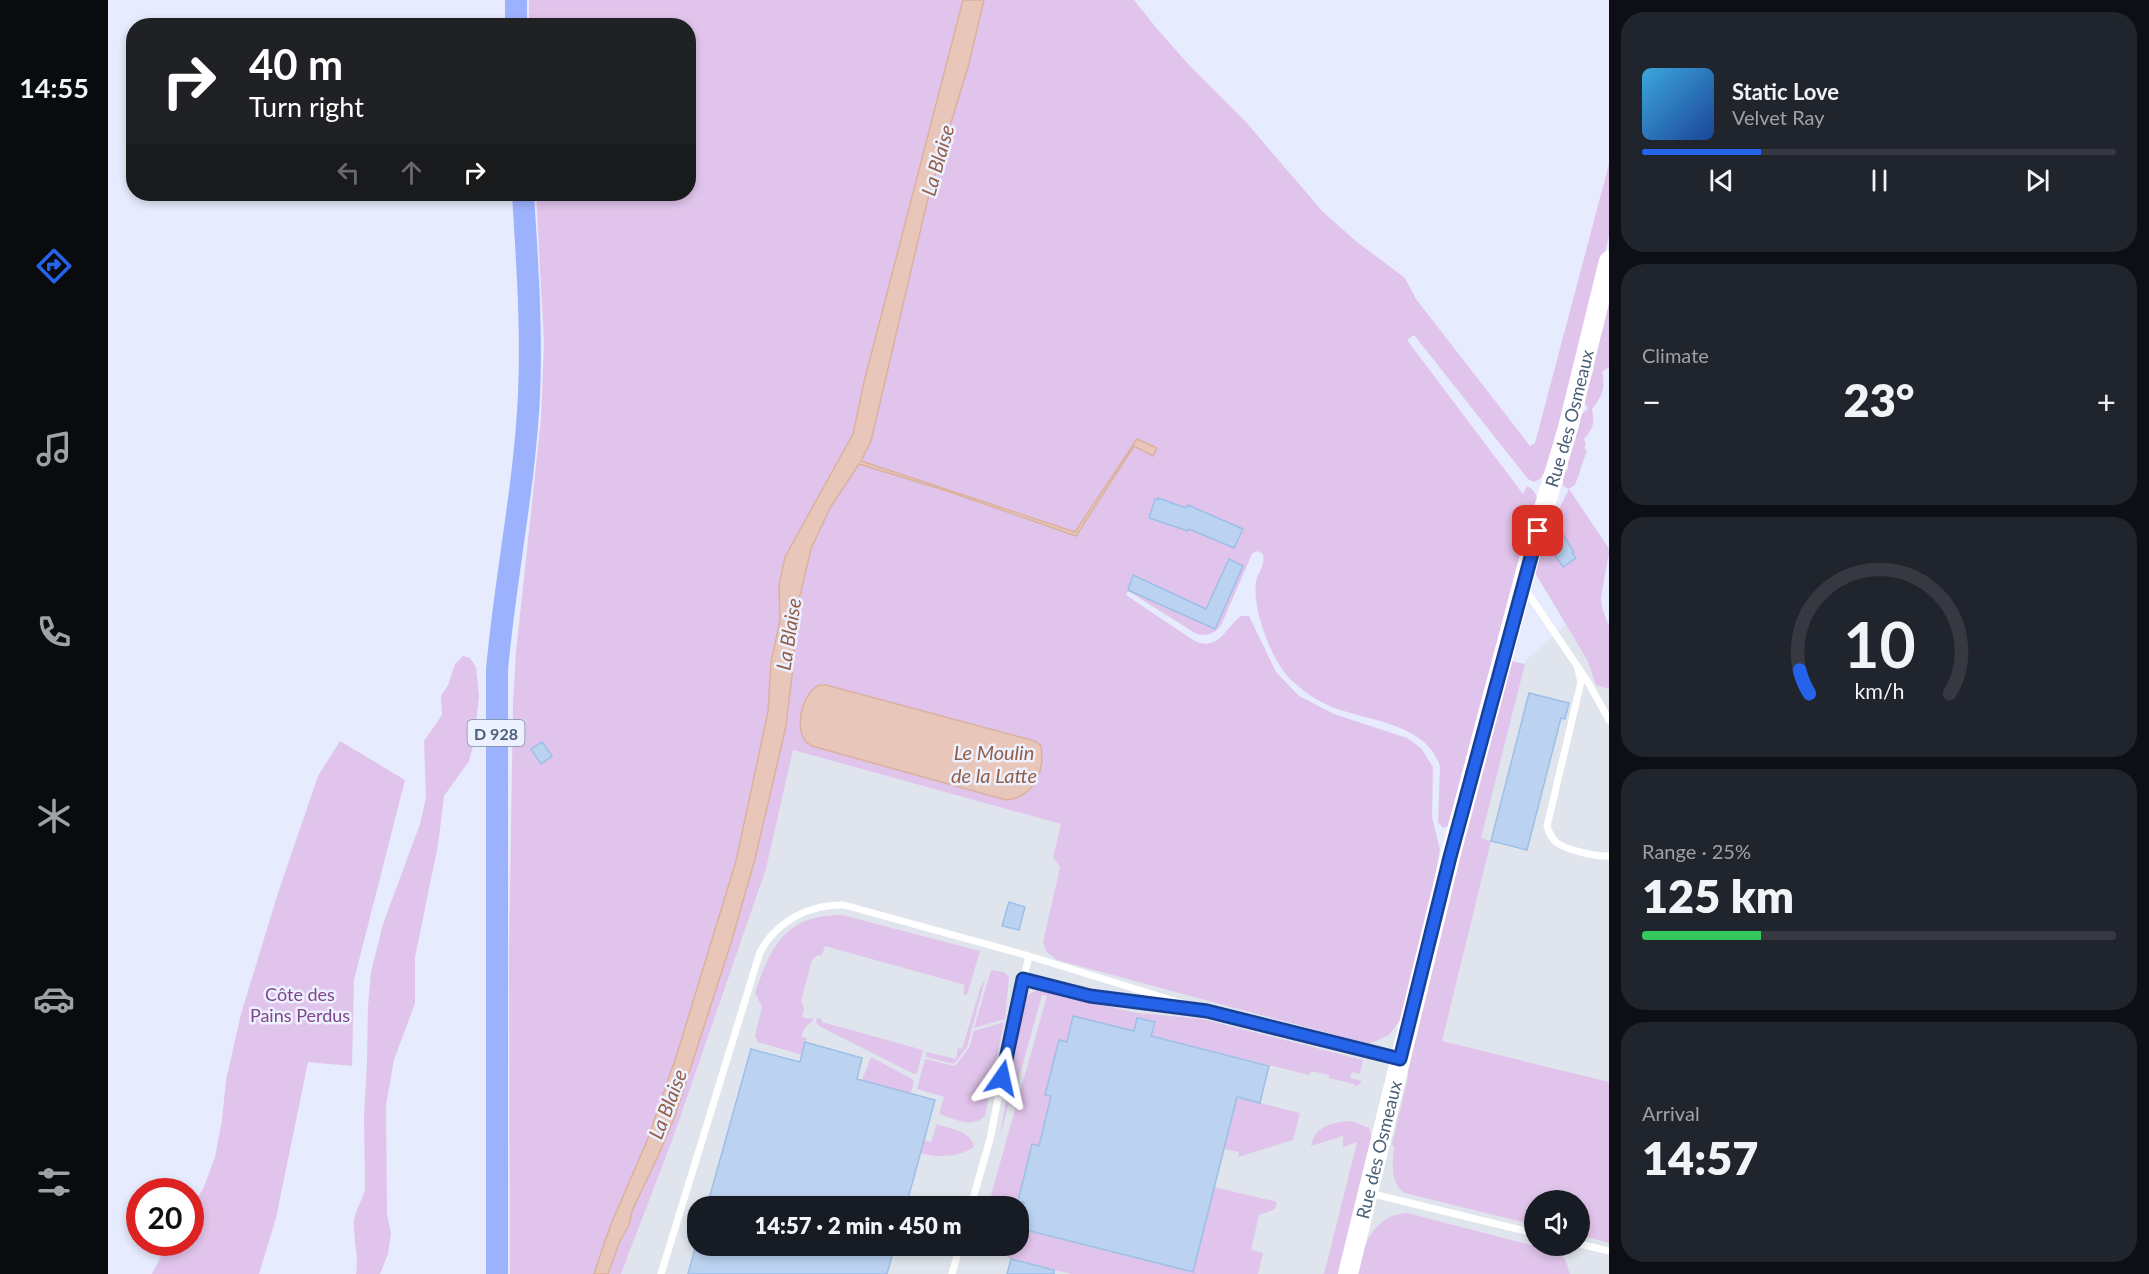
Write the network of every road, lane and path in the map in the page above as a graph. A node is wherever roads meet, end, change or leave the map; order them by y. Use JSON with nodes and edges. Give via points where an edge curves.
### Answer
{"nodes":[{"id":1,"x":516,"y":0,"type":"edge"},
{"id":2,"x":516,"y":18,"type":"edge"},
{"id":3,"x":523,"y":201,"type":"edge"},
{"id":4,"x":1609,"y":261,"type":"edge"},
{"id":5,"x":1522,"y":585,"type":"junction"},
{"id":6,"x":1577,"y":665,"type":"junction"},
{"id":7,"x":1609,"y":720,"type":"edge"},
{"id":8,"x":1609,"y":856,"type":"edge"},
{"id":9,"x":1029,"y":956,"type":"junction"},
{"id":10,"x":1023,"y":979,"type":"junction"},
{"id":11,"x":1207,"y":1011,"type":"junction"},
{"id":12,"x":1400,"y":1059,"type":"junction"},
{"id":13,"x":1366,"y":1192,"type":"junction"},
{"id":14,"x":974,"y":1196,"type":"edge"},
{"id":15,"x":1524,"y":1231,"type":"edge"},
{"id":16,"x":1590,"y":1246,"type":"edge"},
{"id":17,"x":1609,"y":1251,"type":"edge"},
{"id":18,"x":957,"y":1256,"type":"edge"},
{"id":19,"x":496,"y":1274,"type":"edge"},
{"id":20,"x":661,"y":1274,"type":"edge"},
{"id":21,"x":952,"y":1274,"type":"edge"},
{"id":22,"x":1348,"y":1274,"type":"edge"}],
"edges":[{"from":1,"to":2,"type":"main road"},
{"from":3,"to":19,"type":"main road","number":"D 928","via":[[529,394],[501,625],[496,717]]},
{"from":4,"to":5,"type":"main road","name":"Rue des Osmeaux","via":[[1568,428]]},
{"from":5,"to":6,"type":"lane"},
{"from":5,"to":12,"type":"main road","name":"Rue des Osmeaux"},
{"from":6,"to":7,"type":"lane"},
{"from":6,"to":8,"type":"lane","via":[[1581,682],[1547,826],[1560,845]]},
{"from":9,"to":10,"type":"lane"},
{"from":9,"to":11,"type":"lane"},
{"from":9,"to":20,"type":"lane","via":[[844,905],[812,909],[783,924],[765,943],[755,963]]},
{"from":10,"to":11,"type":"lane","via":[[1090,996]]},
{"from":10,"to":14,"type":"lane","via":[[990,1139]]},
{"from":11,"to":12,"type":"lane"},
{"from":12,"to":13,"type":"main road","name":"Rue des Osmeaux"},
{"from":13,"to":15,"type":"lane"},
{"from":13,"to":22,"type":"main road","name":"Rue des Osmeaux"},
{"from":16,"to":17,"type":"lane"},
{"from":18,"to":21,"type":"lane"}]}
